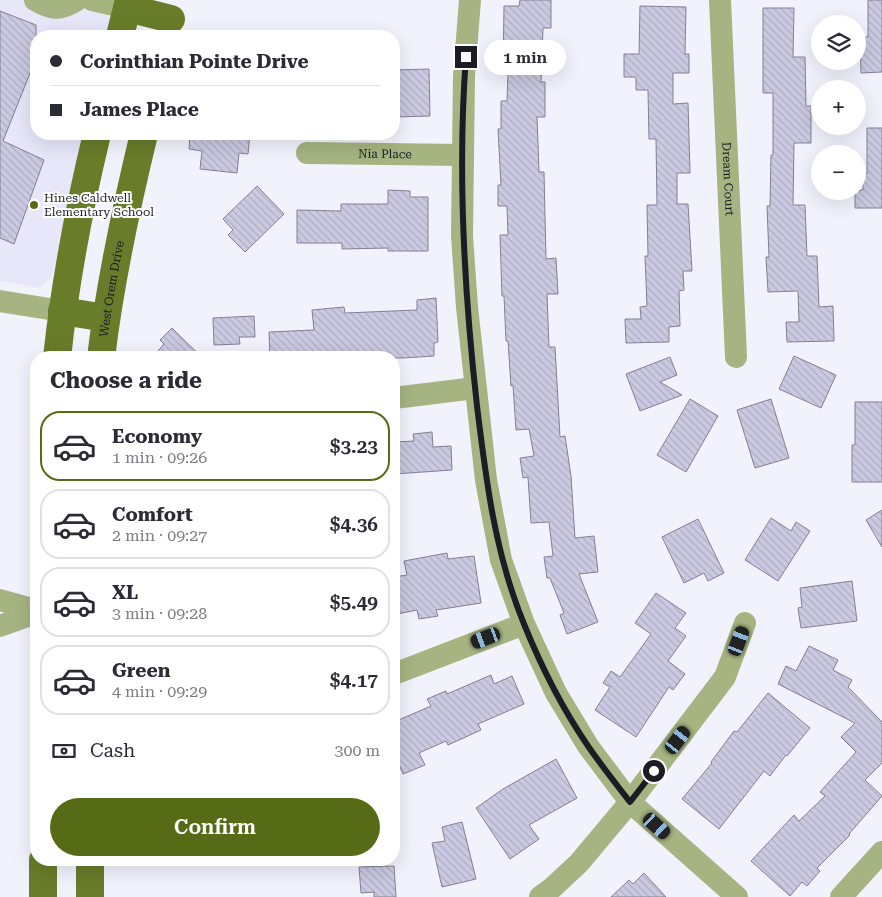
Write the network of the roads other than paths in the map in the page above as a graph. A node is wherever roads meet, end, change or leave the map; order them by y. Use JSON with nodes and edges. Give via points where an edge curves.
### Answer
{"nodes":[{"id":1,"x":35,"y":0,"type":"edge"},
{"id":2,"x":76,"y":0,"type":"edge"},
{"id":3,"x":92,"y":0,"type":"edge"},
{"id":4,"x":470,"y":0,"type":"edge"},
{"id":5,"x":720,"y":0,"type":"edge"},
{"id":6,"x":128,"y":4,"type":"edge"},
{"id":7,"x":171,"y":18,"type":"edge"},
{"id":8,"x":122,"y":30,"type":"edge"},
{"id":9,"x":96,"y":140,"type":"edge"},
{"id":10,"x":142,"y":140,"type":"edge"},
{"id":11,"x":307,"y":153,"type":"dead end"},
{"id":12,"x":462,"y":155,"type":"junction"},
{"id":13,"x":0,"y":301,"type":"edge"},
{"id":14,"x":62,"y":311,"type":"junction"},
{"id":15,"x":106,"y":318,"type":"junction"},
{"id":16,"x":58,"y":351,"type":"edge"},
{"id":17,"x":102,"y":351,"type":"edge"},
{"id":18,"x":736,"y":356,"type":"dead end"},
{"id":19,"x":475,"y":388,"type":"junction"},
{"id":20,"x":400,"y":397,"type":"edge"},
{"id":21,"x":0,"y":600,"type":"edge"},
{"id":22,"x":30,"y":608,"type":"edge"},
{"id":23,"x":30,"y":616,"type":"edge"},
{"id":24,"x":746,"y":623,"type":"dead end"},
{"id":25,"x":524,"y":624,"type":"junction"},
{"id":26,"x":0,"y":626,"type":"edge"},
{"id":27,"x":400,"y":672,"type":"edge"},
{"id":28,"x":630,"y":802,"type":"junction"},
{"id":29,"x":882,"y":852,"type":"edge"},
{"id":30,"x":43,"y":866,"type":"edge"},
{"id":31,"x":90,"y":866,"type":"edge"},
{"id":32,"x":43,"y":897,"type":"edge"},
{"id":33,"x":90,"y":897,"type":"edge"},
{"id":34,"x":540,"y":897,"type":"edge"},
{"id":35,"x":737,"y":897,"type":"edge"},
{"id":36,"x":842,"y":897,"type":"edge"}],
"edges":[{"from":1,"to":2,"type":"street","via":[[52,8],[64,8]]},
{"from":3,"to":6,"type":"street"},
{"from":4,"to":12,"type":"street"},
{"from":5,"to":18,"type":"street","name":"Dream Court"},
{"from":6,"to":7,"type":"main road"},
{"from":6,"to":8,"type":"main road"},
{"from":9,"to":14,"type":"main road"},
{"from":10,"to":15,"type":"main road","name":"West Orem Drive","via":[[128,198]]},
{"from":11,"to":12,"type":"street","name":"Nia Place"},
{"from":12,"to":19,"type":"street","via":[[462,236]]},
{"from":13,"to":14,"type":"street"},
{"from":14,"to":15,"type":"main road"},
{"from":14,"to":16,"type":"main road"},
{"from":15,"to":17,"type":"main road","name":"West Orem Drive"},
{"from":19,"to":20,"type":"street"},
{"from":19,"to":25,"type":"street","via":[[486,480],[501,560]]},
{"from":21,"to":22,"type":"street"},
{"from":23,"to":26,"type":"street"},
{"from":24,"to":28,"type":"street","via":[[725,677]]},
{"from":25,"to":27,"type":"street"},
{"from":25,"to":28,"type":"street","via":[[556,693],[588,746]]},
{"from":28,"to":34,"type":"street","via":[[579,863]]},
{"from":28,"to":35,"type":"street"},
{"from":29,"to":36,"type":"street"},
{"from":30,"to":32,"type":"main road"},
{"from":31,"to":33,"type":"main road"}]}
